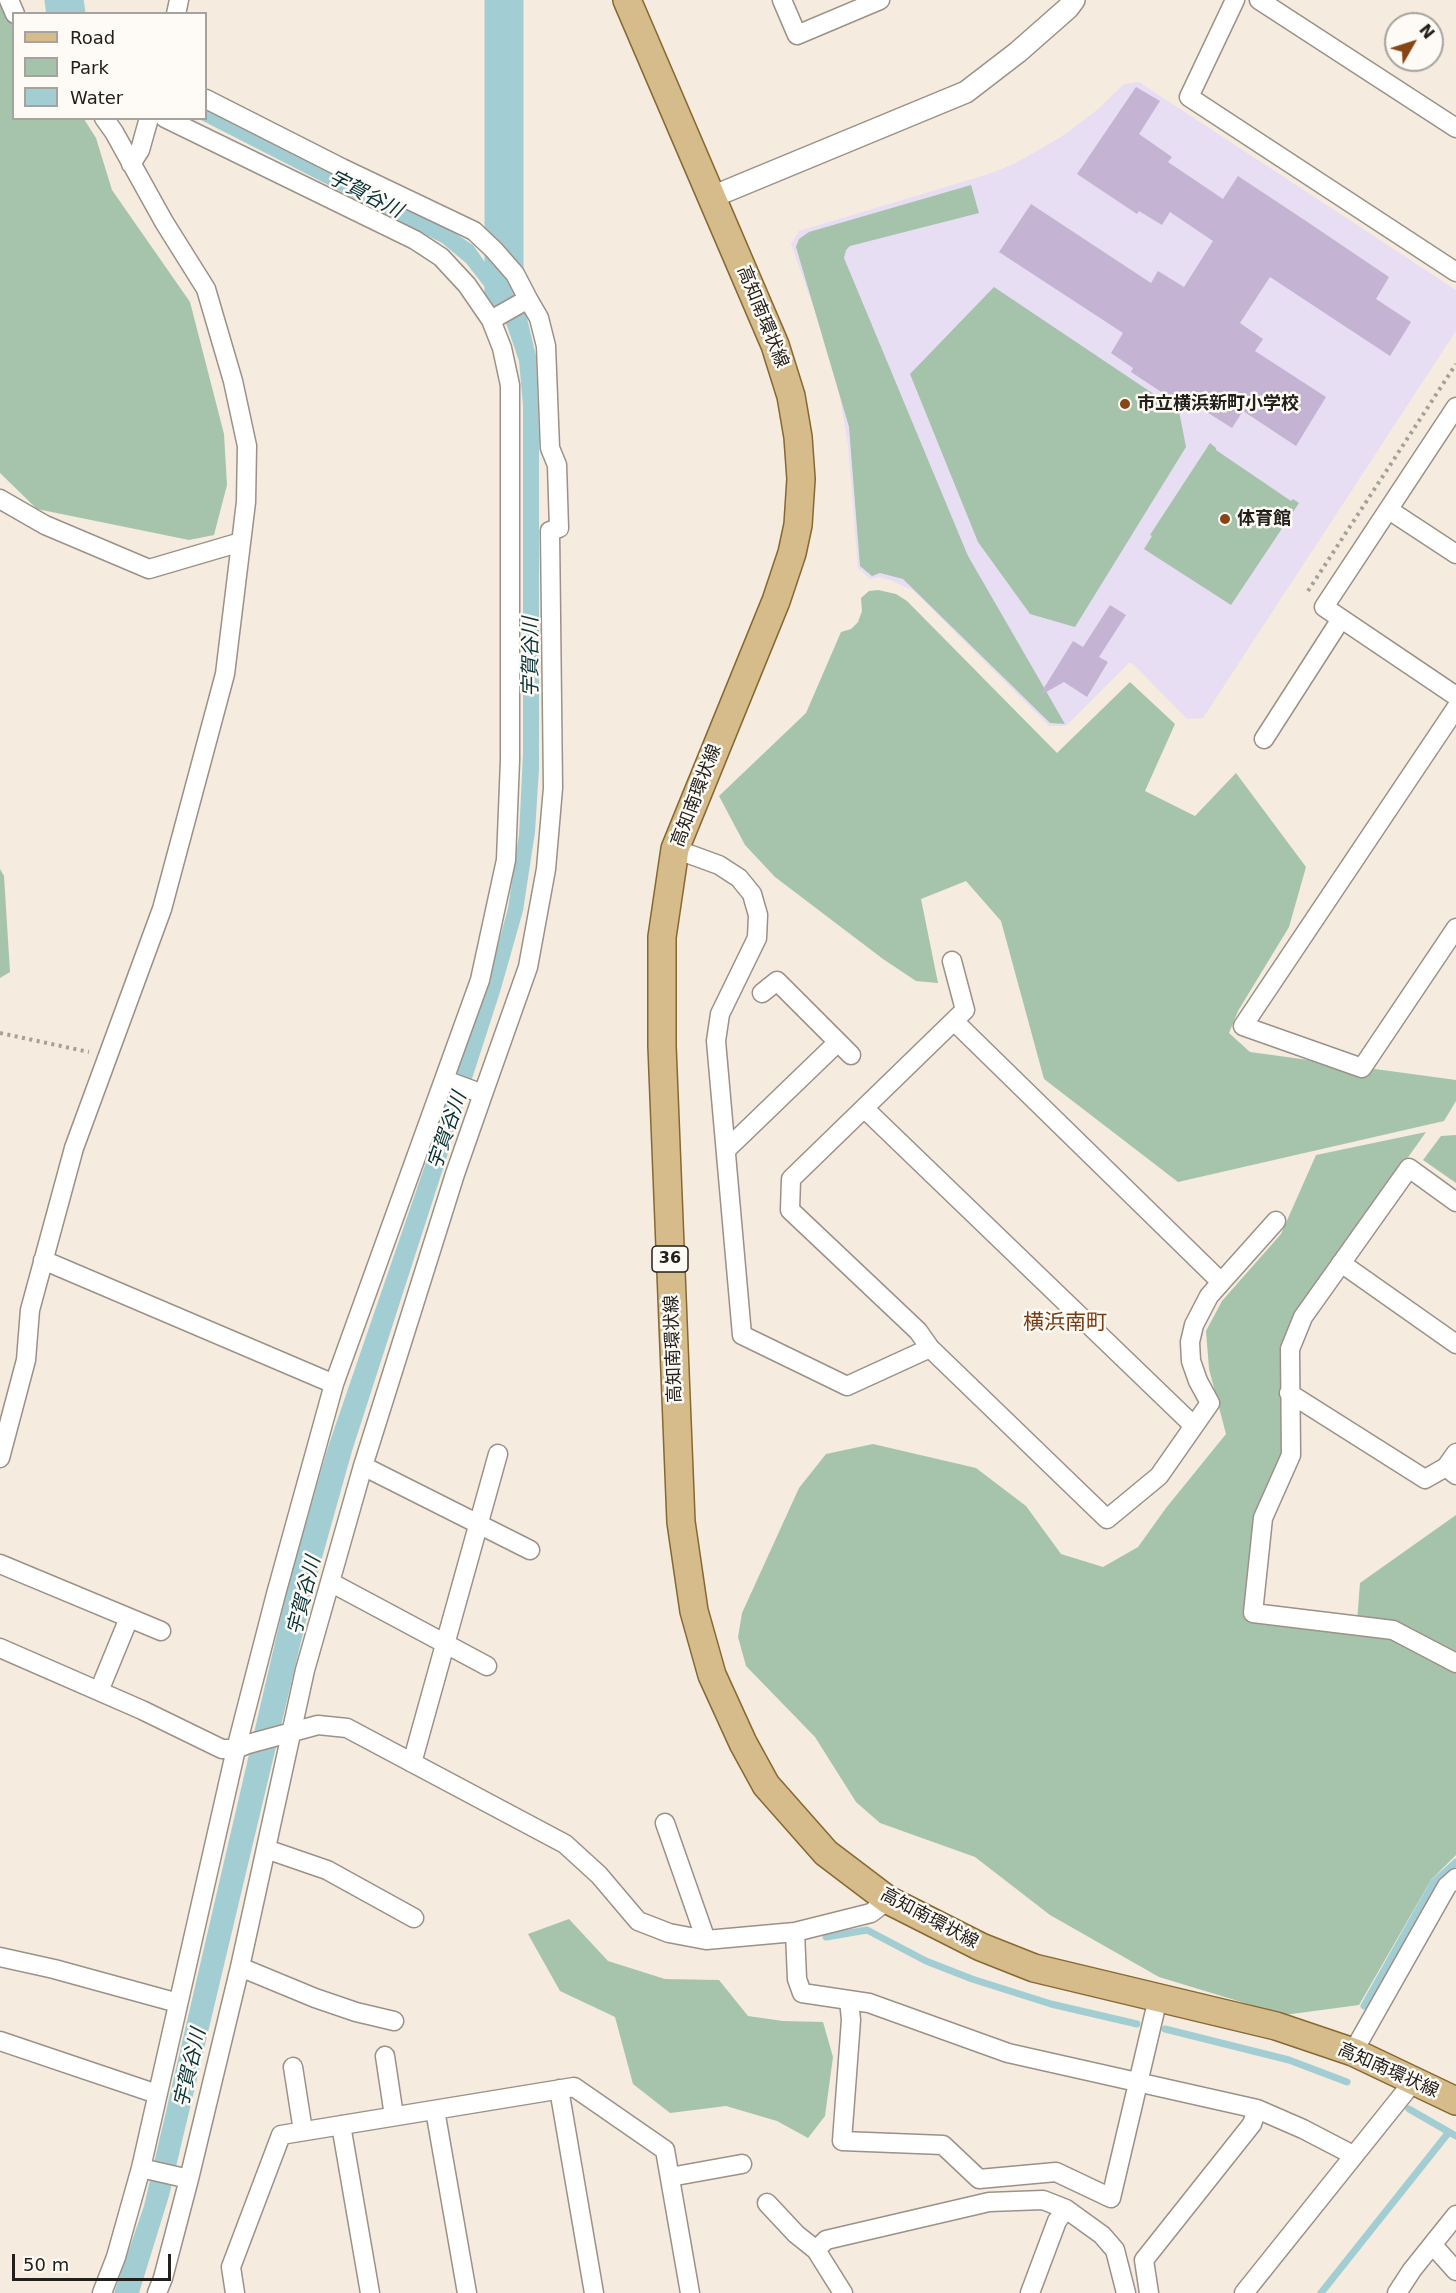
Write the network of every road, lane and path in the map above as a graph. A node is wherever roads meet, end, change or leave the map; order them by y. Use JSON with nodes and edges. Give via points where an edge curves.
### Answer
{"nodes":[{"id":1,"x":627,"y":0,"type":"edge"},
{"id":2,"x":782,"y":0,"type":"edge"},
{"id":3,"x":880,"y":0,"type":"edge"},
{"id":4,"x":1074,"y":0,"type":"edge"},
{"id":5,"x":1235,"y":0,"type":"edge"},
{"id":6,"x":1259,"y":0,"type":"edge"},
{"id":7,"x":207,"y":100,"type":"edge"},
{"id":8,"x":105,"y":120,"type":"edge"},
{"id":9,"x":148,"y":120,"type":"edge"},
{"id":10,"x":169,"y":120,"type":"edge"},
{"id":11,"x":1456,"y":128,"type":"edge"},
{"id":12,"x":131,"y":164,"type":"junction"},
{"id":13,"x":712,"y":197,"type":"junction"},
{"id":14,"x":1456,"y":272,"type":"edge"},
{"id":15,"x":526,"y":301,"type":"junction"},
{"id":16,"x":495,"y":318,"type":"junction"},
{"id":17,"x":1456,"y":364,"type":"edge"},
{"id":18,"x":1455,"y":412,"type":"edge"},
{"id":19,"x":0,"y":499,"type":"edge"},
{"id":20,"x":1389,"y":510,"type":"junction"},
{"id":21,"x":241,"y":542,"type":"junction"},
{"id":22,"x":1456,"y":554,"type":"edge"},
{"id":23,"x":1308,"y":591,"type":"dead end"},
{"id":24,"x":1341,"y":619,"type":"junction"},
{"id":25,"x":1456,"y":696,"type":"edge"},
{"id":26,"x":1456,"y":708,"type":"edge"},
{"id":27,"x":1264,"y":739,"type":"dead end"},
{"id":28,"x":675,"y":849,"type":"junction"},
{"id":29,"x":1456,"y":928,"type":"edge"},
{"id":30,"x":1450,"y":951,"type":"edge"},
{"id":31,"x":952,"y":961,"type":"dead end"},
{"id":32,"x":762,"y":993,"type":"dead end"},
{"id":33,"x":955,"y":1022,"type":"junction"},
{"id":34,"x":0,"y":1033,"type":"edge"},
{"id":35,"x":838,"y":1042,"type":"junction"},
{"id":36,"x":851,"y":1055,"type":"dead end"},
{"id":37,"x":108,"y":1056,"type":"junction"},
{"id":38,"x":448,"y":1081,"type":"junction"},
{"id":39,"x":480,"y":1092,"type":"junction"},
{"id":40,"x":865,"y":1109,"type":"junction"},
{"id":41,"x":726,"y":1149,"type":"junction"},
{"id":42,"x":1456,"y":1202,"type":"edge"},
{"id":43,"x":1276,"y":1221,"type":"dead end"},
{"id":44,"x":44,"y":1260,"type":"junction"},
{"id":45,"x":1341,"y":1263,"type":"junction"},
{"id":46,"x":1221,"y":1282,"type":"junction"},
{"id":47,"x":1456,"y":1344,"type":"edge"},
{"id":48,"x":930,"y":1348,"type":"junction"},
{"id":49,"x":334,"y":1384,"type":"junction"},
{"id":50,"x":1289,"y":1393,"type":"junction"},
{"id":51,"x":1194,"y":1426,"type":"junction"},
{"id":52,"x":498,"y":1454,"type":"dead end"},
{"id":53,"x":0,"y":1458,"type":"edge"},
{"id":54,"x":1453,"y":1465,"type":"edge"},
{"id":55,"x":363,"y":1466,"type":"junction"},
{"id":56,"x":479,"y":1523,"type":"junction"},
{"id":57,"x":530,"y":1550,"type":"dead end"},
{"id":58,"x":0,"y":1564,"type":"edge"},
{"id":59,"x":330,"y":1582,"type":"junction"},
{"id":60,"x":129,"y":1618,"type":"junction"},
{"id":61,"x":161,"y":1631,"type":"dead end"},
{"id":62,"x":445,"y":1644,"type":"junction"},
{"id":63,"x":0,"y":1648,"type":"edge"},
{"id":64,"x":1456,"y":1663,"type":"edge"},
{"id":65,"x":487,"y":1666,"type":"dead end"},
{"id":66,"x":99,"y":1691,"type":"junction"},
{"id":67,"x":288,"y":1734,"type":"junction"},
{"id":68,"x":242,"y":1746,"type":"junction"},
{"id":69,"x":412,"y":1763,"type":"junction"},
{"id":70,"x":665,"y":1823,"type":"dead end"},
{"id":71,"x":266,"y":1849,"type":"junction"},
{"id":72,"x":1456,"y":1878,"type":"edge"},
{"id":73,"x":888,"y":1900,"type":"junction"},
{"id":74,"x":414,"y":1918,"type":"dead end"},
{"id":75,"x":795,"y":1932,"type":"junction"},
{"id":76,"x":706,"y":1940,"type":"junction"},
{"id":77,"x":0,"y":1957,"type":"edge"},
{"id":78,"x":240,"y":1967,"type":"junction"},
{"id":79,"x":1158,"y":1998,"type":"junction"},
{"id":80,"x":849,"y":2000,"type":"junction"},
{"id":81,"x":178,"y":2003,"type":"junction"},
{"id":82,"x":394,"y":2020,"type":"dead end"},
{"id":83,"x":0,"y":2041,"type":"edge"},
{"id":84,"x":1353,"y":2052,"type":"junction"},
{"id":85,"x":385,"y":2056,"type":"dead end"},
{"id":86,"x":293,"y":2067,"type":"dead end"},
{"id":87,"x":1139,"y":2082,"type":"junction"},
{"id":88,"x":1413,"y":2082,"type":"junction"},
{"id":89,"x":559,"y":2089,"type":"junction"},
{"id":90,"x":157,"y":2094,"type":"junction"},
{"id":91,"x":1456,"y":2101,"type":"edge"},
{"id":92,"x":435,"y":2109,"type":"junction"},
{"id":93,"x":1257,"y":2109,"type":"junction"},
{"id":94,"x":394,"y":2116,"type":"junction"},
{"id":95,"x":341,"y":2125,"type":"junction"},
{"id":96,"x":303,"y":2131,"type":"junction"},
{"id":97,"x":1353,"y":2155,"type":"junction"},
{"id":98,"x":742,"y":2164,"type":"dead end"},
{"id":99,"x":145,"y":2169,"type":"junction"},
{"id":100,"x":670,"y":2177,"type":"junction"},
{"id":101,"x":186,"y":2179,"type":"junction"},
{"id":102,"x":767,"y":2203,"type":"dead end"},
{"id":103,"x":1066,"y":2209,"type":"junction"},
{"id":104,"x":1456,"y":2215,"type":"edge"},
{"id":105,"x":1431,"y":2247,"type":"junction"},
{"id":106,"x":816,"y":2250,"type":"junction"},
{"id":107,"x":1456,"y":2271,"type":"edge"},
{"id":108,"x":102,"y":2293,"type":"edge"},
{"id":109,"x":157,"y":2293,"type":"edge"},
{"id":110,"x":235,"y":2293,"type":"edge"},
{"id":111,"x":370,"y":2293,"type":"edge"},
{"id":112,"x":467,"y":2293,"type":"edge"},
{"id":113,"x":594,"y":2293,"type":"edge"},
{"id":114,"x":690,"y":2293,"type":"edge"},
{"id":115,"x":843,"y":2293,"type":"edge"},
{"id":116,"x":1030,"y":2293,"type":"edge"},
{"id":117,"x":1126,"y":2293,"type":"edge"},
{"id":118,"x":1149,"y":2293,"type":"edge"},
{"id":119,"x":1244,"y":2293,"type":"edge"},
{"id":120,"x":1397,"y":2293,"type":"edge"}],
"edges":[{"from":1,"to":13,"type":"main road","name":"高知南環状線","number":"36"},
{"from":2,"to":3,"type":"street","via":[[797,35]]},
{"from":4,"to":13,"type":"street","via":[[1018,52],[966,92]]},
{"from":5,"to":14,"type":"street","via":[[1189,97]]},
{"from":6,"to":11,"type":"street"},
{"from":7,"to":15,"type":"street","via":[[474,231],[515,274]]},
{"from":8,"to":12,"type":"street"},
{"from":9,"to":12,"type":"street","via":[[140,150]]},
{"from":10,"to":16,"type":"street","via":[[416,240],[441,257]]},
{"from":12,"to":21,"type":"street","via":[[206,289],[233,381],[247,446]]},
{"from":13,"to":28,"type":"main road","name":"高知南環状線","number":"36","via":[[775,345],[791,396],[801,479],[798,525],[776,601]]},
{"from":15,"to":16,"type":"street"},
{"from":15,"to":39,"type":"street","via":[[539,318],[546,346],[550,448],[557,465],[559,528],[550,531],[553,788],[546,869],[528,967]]},
{"from":16,"to":38,"type":"street","via":[[510,385],[510,760],[506,860],[480,980]]},
{"from":17,"to":23,"type":"path"},
{"from":18,"to":20,"type":"street"},
{"from":19,"to":21,"type":"street","via":[[45,525],[149,569]]},
{"from":20,"to":22,"type":"street"},
{"from":20,"to":24,"type":"street","via":[[1324,608]]},
{"from":21,"to":37,"type":"street","via":[[222,685],[162,909]]},
{"from":24,"to":25,"type":"street"},
{"from":24,"to":27,"type":"street"},
{"from":26,"to":30,"type":"street","via":[[1243,1026],[1362,1068]]},
{"from":28,"to":41,"type":"street","via":[[719,865],[740,878],[752,894],[758,915],[757,938],[720,1014],[717,1041]]},
{"from":28,"to":73,"type":"main road","name":"高知南環状線","number":"36","via":[[662,937],[662,1046],[681,1522],[694,1611],[712,1675],[766,1785],[826,1853]]},
{"from":29,"to":30,"type":"street"},
{"from":31,"to":33,"type":"street","via":[[965,1010]]},
{"from":32,"to":35,"type":"street","via":[[777,981]]},
{"from":33,"to":40,"type":"street"},
{"from":33,"to":46,"type":"street"},
{"from":34,"to":37,"type":"path"},
{"from":35,"to":36,"type":"street"},
{"from":35,"to":41,"type":"street"},
{"from":37,"to":44,"type":"street","via":[[74,1148]]},
{"from":38,"to":39,"type":"street"},
{"from":38,"to":49,"type":"street"},
{"from":39,"to":55,"type":"street"},
{"from":40,"to":48,"type":"street","via":[[791,1179],[790,1210]]},
{"from":40,"to":51,"type":"street"},
{"from":41,"to":48,"type":"street","via":[[742,1335],[847,1386]]},
{"from":42,"to":45,"type":"street","via":[[1409,1168]]},
{"from":43,"to":46,"type":"street"},
{"from":44,"to":49,"type":"street"},
{"from":44,"to":53,"type":"street","via":[[30,1310],[26,1360]]},
{"from":45,"to":47,"type":"street"},
{"from":45,"to":50,"type":"street","via":[[1303,1317],[1290,1349]]},
{"from":46,"to":51,"type":"street","via":[[1200,1312],[1190,1342],[1191,1362],[1210,1403]]},
{"from":48,"to":51,"type":"street","via":[[1107,1519],[1159,1476]]},
{"from":49,"to":68,"type":"street","via":[[276,1594]]},
{"from":50,"to":54,"type":"street","via":[[1425,1479]]},
{"from":50,"to":64,"type":"street","via":[[1291,1455],[1263,1518],[1253,1613],[1394,1630]]},
{"from":52,"to":56,"type":"street"},
{"from":55,"to":56,"type":"street"},
{"from":55,"to":59,"type":"street"},
{"from":56,"to":57,"type":"street"},
{"from":56,"to":62,"type":"street"},
{"from":58,"to":60,"type":"street"},
{"from":59,"to":62,"type":"street"},
{"from":59,"to":67,"type":"street"},
{"from":60,"to":61,"type":"street"},
{"from":60,"to":66,"type":"street"},
{"from":62,"to":65,"type":"street"},
{"from":62,"to":69,"type":"street"},
{"from":63,"to":66,"type":"street"},
{"from":66,"to":68,"type":"street","via":[[222,1749]]},
{"from":67,"to":68,"type":"street"},
{"from":67,"to":69,"type":"street","via":[[318,1725],[347,1728]]},
{"from":67,"to":71,"type":"street"},
{"from":68,"to":81,"type":"street"},
{"from":69,"to":76,"type":"street","via":[[565,1844],[599,1875],[638,1921],[669,1934]]},
{"from":70,"to":76,"type":"street"},
{"from":71,"to":74,"type":"street","via":[[327,1870]]},
{"from":71,"to":78,"type":"street"},
{"from":72,"to":84,"type":"street","via":[[1447,1886]]},
{"from":73,"to":75,"type":"street","via":[[871,1913]]},
{"from":73,"to":79,"type":"main road","name":"高知南環状線","number":"36","via":[[981,1947],[1034,1968]]},
{"from":75,"to":76,"type":"street"},
{"from":75,"to":80,"type":"street","via":[[796,1979],[802,1993]]},
{"from":77,"to":81,"type":"street"},
{"from":78,"to":82,"type":"street","via":[[325,2002]]},
{"from":78,"to":101,"type":"street"},
{"from":79,"to":84,"type":"main road","name":"高知南環状線","number":"36","via":[[1276,2026]]},
{"from":79,"to":87,"type":"street"},
{"from":80,"to":87,"type":"street","via":[[868,2003],[1008,2053]]},
{"from":80,"to":87,"type":"street","via":[[842,2141],[943,2145],[979,2179],[1056,2172],[1111,2198]]},
{"from":81,"to":90,"type":"street"},
{"from":83,"to":90,"type":"street"},
{"from":84,"to":88,"type":"main road","name":"高知南環状線","number":"36"},
{"from":85,"to":94,"type":"street"},
{"from":86,"to":96,"type":"street"},
{"from":87,"to":93,"type":"street"},
{"from":88,"to":91,"type":"main road","name":"高知南環状線","number":"36"},
{"from":88,"to":97,"type":"street"},
{"from":89,"to":92,"type":"street"},
{"from":89,"to":100,"type":"street","via":[[574,2087],[665,2150]]},
{"from":89,"to":113,"type":"street"},
{"from":90,"to":99,"type":"street"},
{"from":92,"to":94,"type":"street"},
{"from":92,"to":112,"type":"street"},
{"from":93,"to":97,"type":"street"},
{"from":93,"to":118,"type":"street","via":[[1252,2124],[1144,2260]]},
{"from":94,"to":95,"type":"street"},
{"from":95,"to":96,"type":"street"},
{"from":95,"to":111,"type":"street"},
{"from":96,"to":110,"type":"street","via":[[280,2135],[231,2267]]},
{"from":97,"to":119,"type":"street"},
{"from":98,"to":100,"type":"street"},
{"from":99,"to":101,"type":"street"},
{"from":99,"to":108,"type":"street"},
{"from":100,"to":114,"type":"street"},
{"from":101,"to":109,"type":"street"},
{"from":102,"to":106,"type":"street"},
{"from":103,"to":106,"type":"street","via":[[1043,2200],[989,2202],[826,2240]]},
{"from":103,"to":116,"type":"street","via":[[1057,2221]]},
{"from":103,"to":117,"type":"street","via":[[1102,2235],[1115,2250]]},
{"from":104,"to":105,"type":"street"},
{"from":105,"to":107,"type":"street"},
{"from":105,"to":120,"type":"street"},
{"from":106,"to":115,"type":"street"}]}
